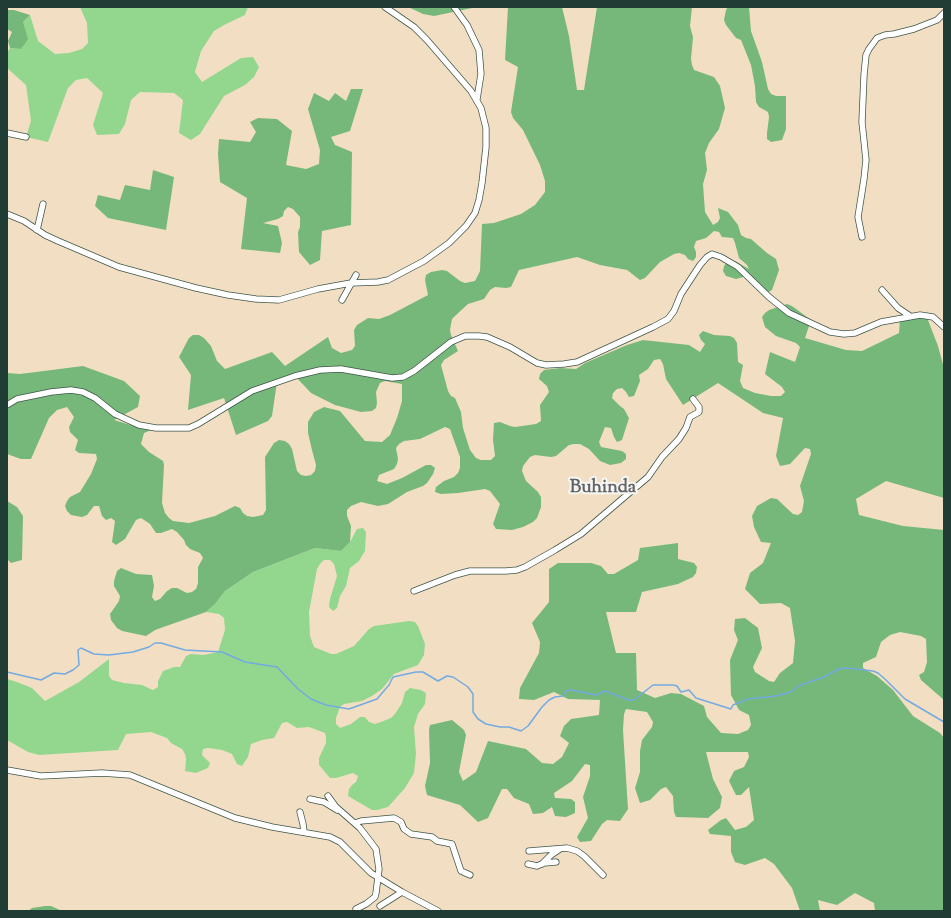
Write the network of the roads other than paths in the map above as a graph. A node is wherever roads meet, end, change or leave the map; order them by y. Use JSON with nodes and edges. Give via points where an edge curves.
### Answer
{"nodes":[{"id":1,"x":385,"y":7,"type":"edge"},
{"id":2,"x":454,"y":7,"type":"edge"},
{"id":3,"x":944,"y":14,"type":"edge"},
{"id":4,"x":477,"y":99,"type":"junction"},
{"id":5,"x":7,"y":133,"type":"edge"},
{"id":6,"x":26,"y":138,"type":"dead end"},
{"id":7,"x":43,"y":204,"type":"dead end"},
{"id":8,"x":7,"y":214,"type":"edge"},
{"id":9,"x":37,"y":230,"type":"junction"},
{"id":10,"x":862,"y":237,"type":"dead end"},
{"id":11,"x":356,"y":275,"type":"dead end"},
{"id":12,"x":351,"y":283,"type":"junction"},
{"id":13,"x":882,"y":290,"type":"dead end"},
{"id":14,"x":342,"y":300,"type":"dead end"},
{"id":15,"x":910,"y":316,"type":"junction"},
{"id":16,"x":944,"y":327,"type":"edge"},
{"id":17,"x":693,"y":399,"type":"dead end"},
{"id":18,"x":7,"y":405,"type":"edge"},
{"id":19,"x":414,"y":591,"type":"dead end"},
{"id":20,"x":7,"y":770,"type":"edge"},
{"id":21,"x":328,"y":796,"type":"dead end"},
{"id":22,"x":310,"y":799,"type":"dead end"},
{"id":23,"x":300,"y":812,"type":"dead end"},
{"id":24,"x":342,"y":813,"type":"junction"},
{"id":25,"x":355,"y":823,"type":"junction"},
{"id":26,"x":304,"y":832,"type":"junction"},
{"id":27,"x":567,"y":848,"type":"junction"},
{"id":28,"x":529,"y":851,"type":"dead end"},
{"id":29,"x":556,"y":862,"type":"dead end"},
{"id":30,"x":528,"y":864,"type":"dead end"},
{"id":31,"x":542,"y":864,"type":"junction"},
{"id":32,"x":470,"y":875,"type":"dead end"},
{"id":33,"x":603,"y":875,"type":"dead end"},
{"id":34,"x":379,"y":878,"type":"junction"},
{"id":35,"x":402,"y":892,"type":"junction"},
{"id":36,"x":380,"y":906,"type":"dead end"},
{"id":37,"x":356,"y":910,"type":"edge"},
{"id":38,"x":438,"y":911,"type":"edge"}],
"edges":[{"from":1,"to":4,"type":"street","via":[[419,31]]},
{"from":2,"to":4,"type":"street","via":[[467,25],[479,50],[481,85]]},
{"from":3,"to":10,"type":"street","via":[[937,20],[914,29],[877,38],[866,55],[862,122],[866,160],[858,217]]},
{"from":4,"to":12,"type":"street","via":[[482,108],[486,128],[486,147],[479,200],[466,226],[449,243],[424,261],[388,280]]},
{"from":5,"to":6,"type":"street"},
{"from":7,"to":9,"type":"street"},
{"from":8,"to":9,"type":"street"},
{"from":9,"to":12,"type":"street","via":[[119,267],[228,295],[279,300]]},
{"from":11,"to":12,"type":"street"},
{"from":12,"to":14,"type":"street"},
{"from":13,"to":15,"type":"street","via":[[898,308]]},
{"from":15,"to":16,"type":"street","via":[[933,317]]},
{"from":15,"to":18,"type":"street","via":[[881,322],[855,333],[830,332],[789,313],[769,298],[738,267],[712,254],[700,265],[668,319],[577,362],[546,365],[537,363],[510,347],[487,338],[465,336],[450,342],[403,377],[392,378],[341,370],[320,370],[301,374],[252,391],[189,428],[139,425],[115,414],[95,398],[71,390],[17,399]]},
{"from":17,"to":19,"type":"street","via":[[699,412],[690,417],[679,439],[648,477],[581,534],[517,570],[470,571]]},
{"from":20,"to":26,"type":"street","via":[[41,776],[102,773],[130,775],[235,818]]},
{"from":21,"to":24,"type":"street"},
{"from":22,"to":24,"type":"street","via":[[324,802]]},
{"from":23,"to":26,"type":"street"},
{"from":24,"to":25,"type":"street"},
{"from":25,"to":32,"type":"street","via":[[394,818],[411,834],[432,837],[437,841],[452,844],[461,871]]},
{"from":25,"to":34,"type":"street","via":[[376,849]]},
{"from":26,"to":34,"type":"street","via":[[340,842]]},
{"from":27,"to":28,"type":"street"},
{"from":27,"to":31,"type":"street","via":[[558,850]]},
{"from":27,"to":33,"type":"street","via":[[584,856]]},
{"from":29,"to":31,"type":"street"},
{"from":30,"to":31,"type":"street"},
{"from":34,"to":35,"type":"street"},
{"from":34,"to":37,"type":"street","via":[[375,897]]},
{"from":35,"to":36,"type":"street"},
{"from":35,"to":38,"type":"street"}]}
